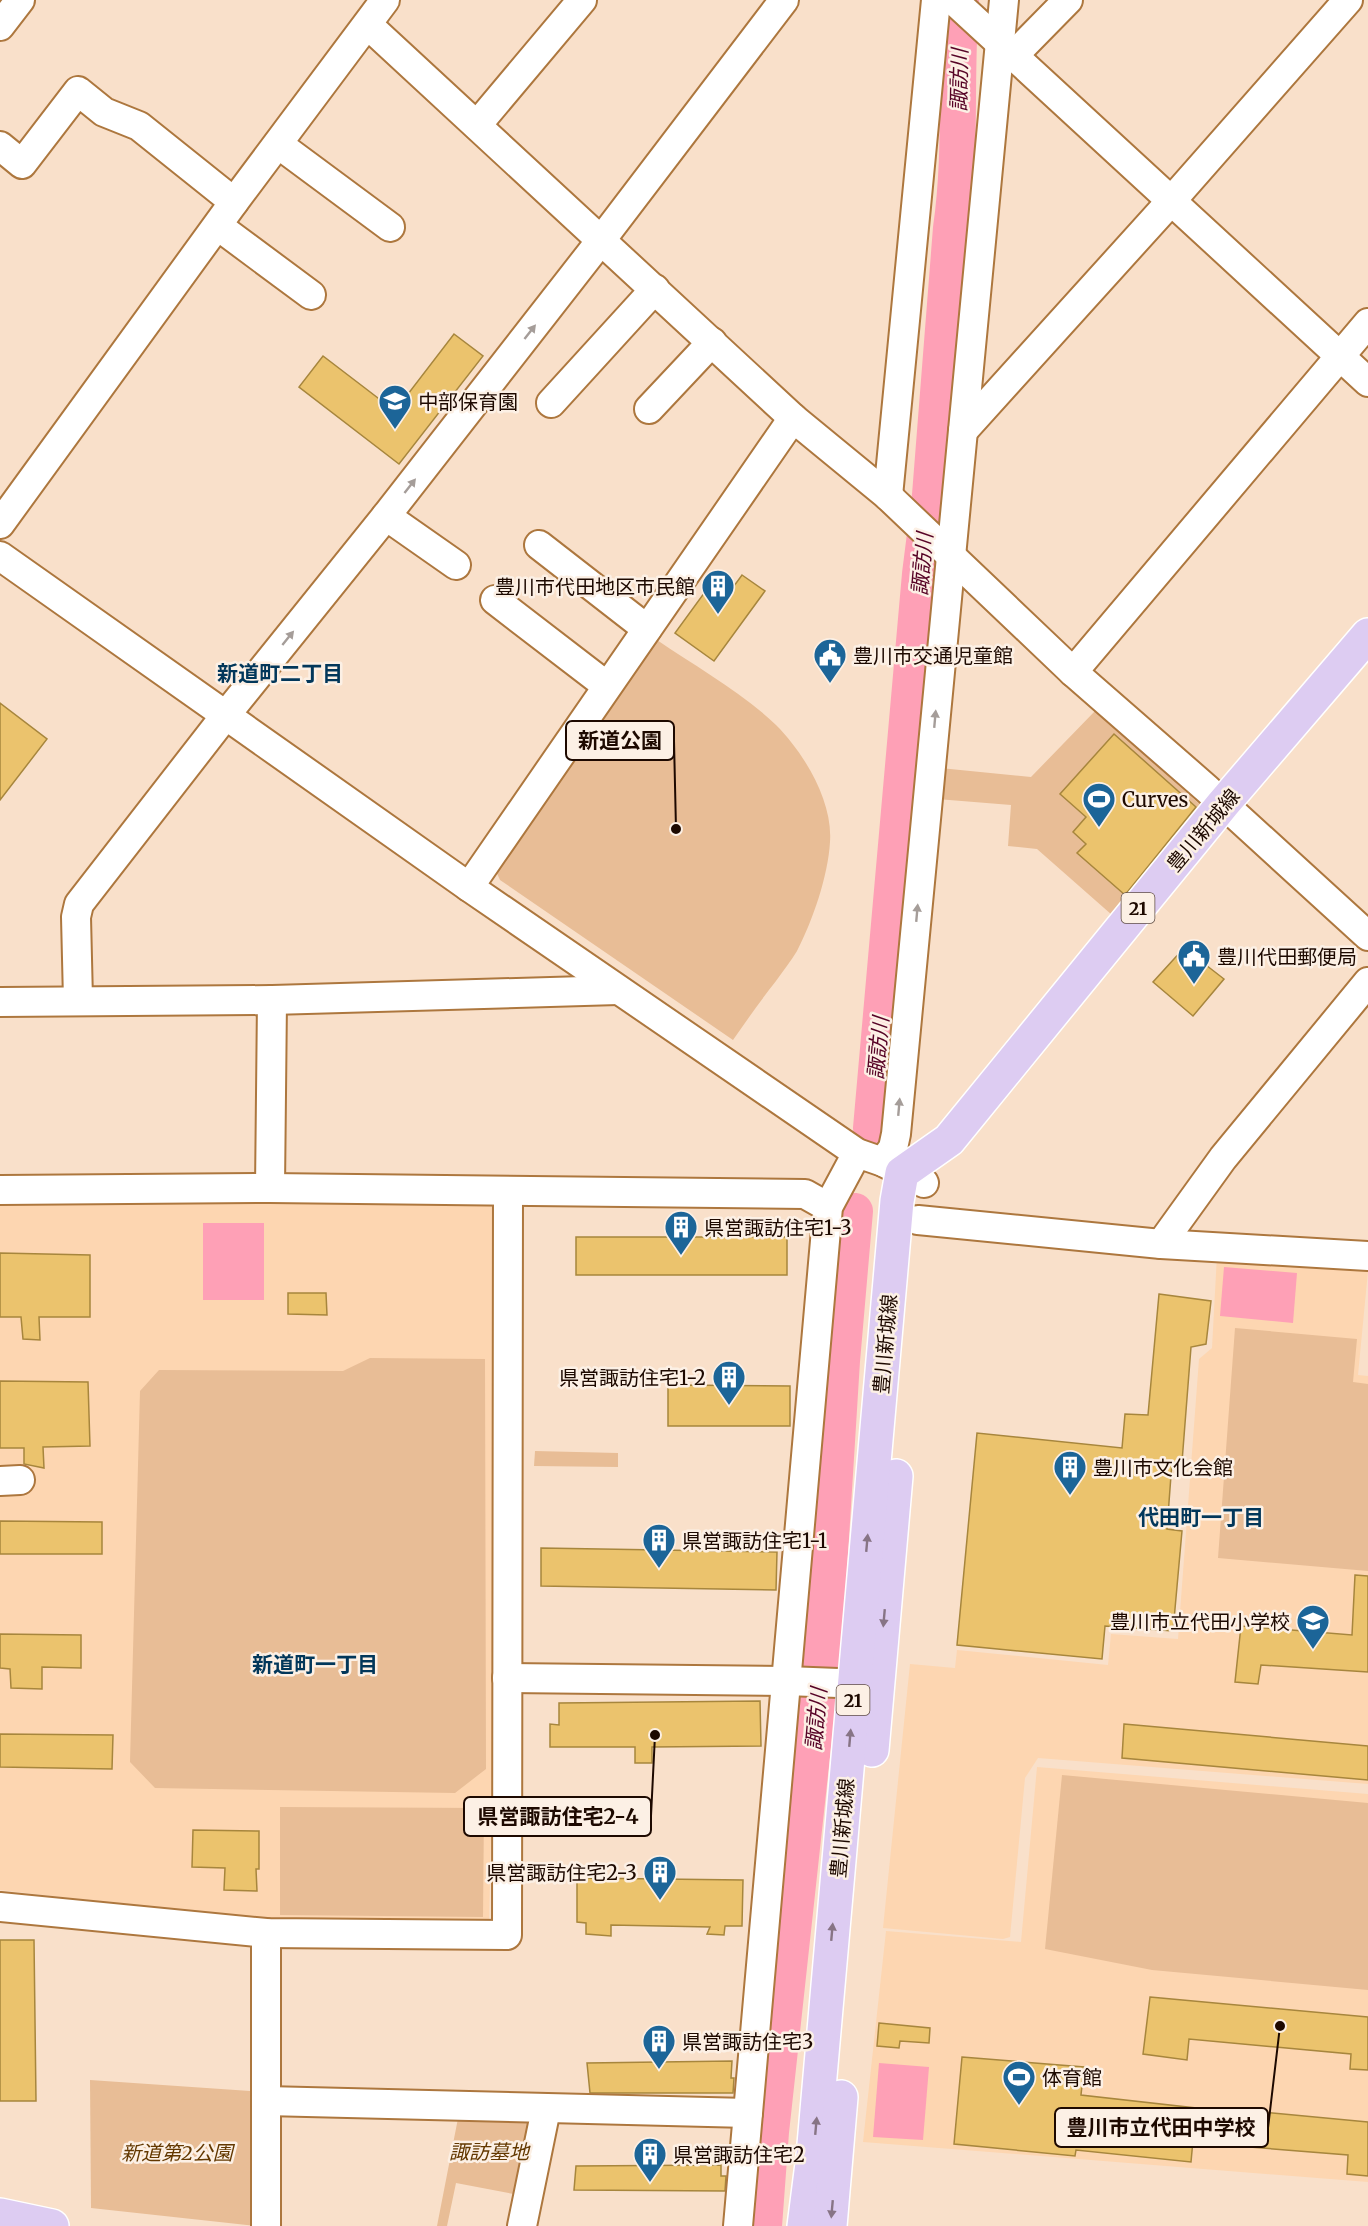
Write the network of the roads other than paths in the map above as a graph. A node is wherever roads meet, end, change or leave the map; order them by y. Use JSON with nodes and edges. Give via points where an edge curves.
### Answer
{"nodes":[{"id":1,"x":20,"y":0,"type":"edge"},
{"id":2,"x":385,"y":0,"type":"edge"},
{"id":3,"x":582,"y":0,"type":"edge"},
{"id":4,"x":784,"y":0,"type":"edge"},
{"id":5,"x":936,"y":0,"type":"edge"},
{"id":6,"x":953,"y":0,"type":"edge"},
{"id":7,"x":1004,"y":0,"type":"edge"},
{"id":8,"x":1068,"y":0,"type":"edge"},
{"id":9,"x":1348,"y":0,"type":"edge"},
{"id":10,"x":368,"y":25,"type":"junction"},
{"id":11,"x":0,"y":26,"type":"edge"},
{"id":12,"x":1000,"y":43,"type":"junction"},
{"id":13,"x":477,"y":125,"type":"junction"},
{"id":14,"x":278,"y":144,"type":"junction"},
{"id":15,"x":0,"y":146,"type":"edge"},
{"id":16,"x":1172,"y":200,"type":"junction"},
{"id":17,"x":234,"y":202,"type":"junction"},
{"id":18,"x":218,"y":226,"type":"junction"},
{"id":19,"x":390,"y":227,"type":"dead end"},
{"id":20,"x":602,"y":239,"type":"junction"},
{"id":21,"x":655,"y":289,"type":"junction"},
{"id":22,"x":311,"y":296,"type":"dead end"},
{"id":23,"x":1368,"y":323,"type":"edge"},
{"id":24,"x":712,"y":342,"type":"junction"},
{"id":25,"x":1340,"y":357,"type":"junction"},
{"id":26,"x":1368,"y":382,"type":"edge"},
{"id":27,"x":551,"y":403,"type":"dead end"},
{"id":28,"x":649,"y":409,"type":"dead end"},
{"id":29,"x":794,"y":418,"type":"junction"},
{"id":30,"x":963,"y":431,"type":"junction"},
{"id":31,"x":893,"y":501,"type":"junction"},
{"id":32,"x":386,"y":516,"type":"junction"},
{"id":33,"x":0,"y":524,"type":"edge"},
{"id":34,"x":539,"y":545,"type":"dead end"},
{"id":35,"x":942,"y":550,"type":"junction"},
{"id":36,"x":0,"y":556,"type":"edge"},
{"id":37,"x":456,"y":565,"type":"dead end"},
{"id":38,"x":495,"y":600,"type":"dead end"},
{"id":39,"x":647,"y":629,"type":"junction"},
{"id":40,"x":1368,"y":635,"type":"edge"},
{"id":41,"x":1368,"y":662,"type":"edge"},
{"id":42,"x":1073,"y":672,"type":"junction"},
{"id":43,"x":608,"y":686,"type":"junction"},
{"id":44,"x":225,"y":716,"type":"junction"},
{"id":45,"x":1230,"y":810,"type":"junction"},
{"id":46,"x":469,"y":888,"type":"junction"},
{"id":47,"x":1368,"y":936,"type":"edge"},
{"id":48,"x":1368,"y":982,"type":"edge"},
{"id":49,"x":618,"y":990,"type":"junction"},
{"id":50,"x":78,"y":1000,"type":"junction"},
{"id":51,"x":272,"y":1000,"type":"junction"},
{"id":52,"x":0,"y":1002,"type":"edge"},
{"id":53,"x":891,"y":1168,"type":"junction"},
{"id":54,"x":270,"y":1188,"type":"junction"},
{"id":55,"x":0,"y":1190,"type":"edge"},
{"id":56,"x":508,"y":1191,"type":"junction"},
{"id":57,"x":828,"y":1208,"type":"junction"},
{"id":58,"x":918,"y":1220,"type":"junction"},
{"id":59,"x":1161,"y":1244,"type":"junction"},
{"id":60,"x":1368,"y":1256,"type":"edge"},
{"id":61,"x":507,"y":1678,"type":"junction"},
{"id":62,"x":796,"y":1682,"type":"junction"},
{"id":63,"x":857,"y":1684,"type":"junction"},
{"id":64,"x":0,"y":1907,"type":"edge"},
{"id":65,"x":266,"y":1933,"type":"junction"},
{"id":66,"x":266,"y":2101,"type":"junction"},
{"id":67,"x":546,"y":2109,"type":"junction"},
{"id":68,"x":748,"y":2113,"type":"junction"},
{"id":69,"x":0,"y":2216,"type":"edge"},
{"id":70,"x":52,"y":2226,"type":"edge"},
{"id":71,"x":266,"y":2226,"type":"edge"},
{"id":72,"x":522,"y":2226,"type":"edge"},
{"id":73,"x":738,"y":2226,"type":"edge"},
{"id":74,"x":804,"y":2226,"type":"edge"},
{"id":75,"x":830,"y":2226,"type":"edge"}],
"edges":[{"from":1,"to":11,"type":"street"},
{"from":2,"to":10,"type":"street"},
{"from":3,"to":13,"type":"street"},
{"from":4,"to":20,"type":"street"},
{"from":5,"to":31,"type":"street"},
{"from":6,"to":12,"type":"street"},
{"from":7,"to":12,"type":"street"},
{"from":8,"to":12,"type":"street"},
{"from":9,"to":16,"type":"street"},
{"from":10,"to":13,"type":"street"},
{"from":10,"to":14,"type":"street"},
{"from":12,"to":16,"type":"street"},
{"from":12,"to":30,"type":"street"},
{"from":13,"to":20,"type":"street"},
{"from":14,"to":17,"type":"street"},
{"from":14,"to":19,"type":"street"},
{"from":15,"to":17,"type":"street","via":[[22,164],[78,91],[104,111],[139,126]]},
{"from":16,"to":25,"type":"street"},
{"from":16,"to":30,"type":"street"},
{"from":17,"to":18,"type":"street"},
{"from":18,"to":22,"type":"street"},
{"from":18,"to":33,"type":"street"},
{"from":20,"to":21,"type":"street"},
{"from":32,"to":20,"type":"street","one_way":true},
{"from":21,"to":24,"type":"street"},
{"from":21,"to":27,"type":"street"},
{"from":23,"to":25,"type":"street"},
{"from":24,"to":28,"type":"street"},
{"from":24,"to":29,"type":"street"},
{"from":25,"to":26,"type":"street"},
{"from":25,"to":42,"type":"street"},
{"from":29,"to":31,"type":"street"},
{"from":29,"to":39,"type":"street"},
{"from":30,"to":35,"type":"street"},
{"from":31,"to":35,"type":"street"},
{"from":32,"to":37,"type":"street"},
{"from":44,"to":32,"type":"street","one_way":true},
{"from":34,"to":39,"type":"street"},
{"from":35,"to":42,"type":"street"},
{"from":53,"to":35,"type":"street","one_way":true},
{"from":36,"to":44,"type":"street"},
{"from":38,"to":43,"type":"street"},
{"from":39,"to":43,"type":"street"},
{"from":40,"to":45,"type":"main road","name":"豊川新城線","number":"21"},
{"from":41,"to":45,"type":"main road","name":"豊川新城線","number":"21"},
{"from":42,"to":45,"type":"street"},
{"from":43,"to":46,"type":"street"},
{"from":44,"to":46,"type":"street"},
{"from":44,"to":50,"type":"street","via":[[80,904],[76,917]]},
{"from":45,"to":47,"type":"street"},
{"from":45,"to":53,"type":"main road","name":"豊川新城線","number":"21","via":[[966,1152]]},
{"from":46,"to":49,"type":"street"},
{"from":48,"to":59,"type":"street","via":[[1223,1158]]},
{"from":49,"to":51,"type":"street"},
{"from":49,"to":53,"type":"street"},
{"from":50,"to":51,"type":"street"},
{"from":50,"to":52,"type":"street"},
{"from":51,"to":54,"type":"street"},
{"from":53,"to":57,"type":"street"},
{"from":53,"to":58,"type":"main road","name":"豊川新城線","number":"21"},
{"from":63,"to":53,"type":"main road","name":"豊川新城線","number":"21","one_way":true,"via":[[897,1201]]},
{"from":54,"to":55,"type":"street"},
{"from":54,"to":56,"type":"street"},
{"from":56,"to":57,"type":"street","via":[[805,1194]]},
{"from":56,"to":61,"type":"street"},
{"from":57,"to":62,"type":"street"},
{"from":58,"to":59,"type":"street"},
{"from":58,"to":63,"type":"main road","name":"豊川新城線","number":"21","one_way":true},
{"from":59,"to":60,"type":"street"},
{"from":61,"to":62,"type":"street"},
{"from":61,"to":65,"type":"street","via":[[507,1935]]},
{"from":62,"to":63,"type":"street"},
{"from":62,"to":68,"type":"street"},
{"from":74,"to":63,"type":"main road","name":"豊川新城線","number":"21","one_way":true},
{"from":63,"to":75,"type":"main road","name":"豊川新城線","number":"21","one_way":true},
{"from":64,"to":65,"type":"street"},
{"from":65,"to":66,"type":"street"},
{"from":66,"to":67,"type":"street"},
{"from":66,"to":71,"type":"street"},
{"from":67,"to":68,"type":"street"},
{"from":67,"to":72,"type":"street"},
{"from":68,"to":73,"type":"street"},
{"from":69,"to":70,"type":"main road"}]}
